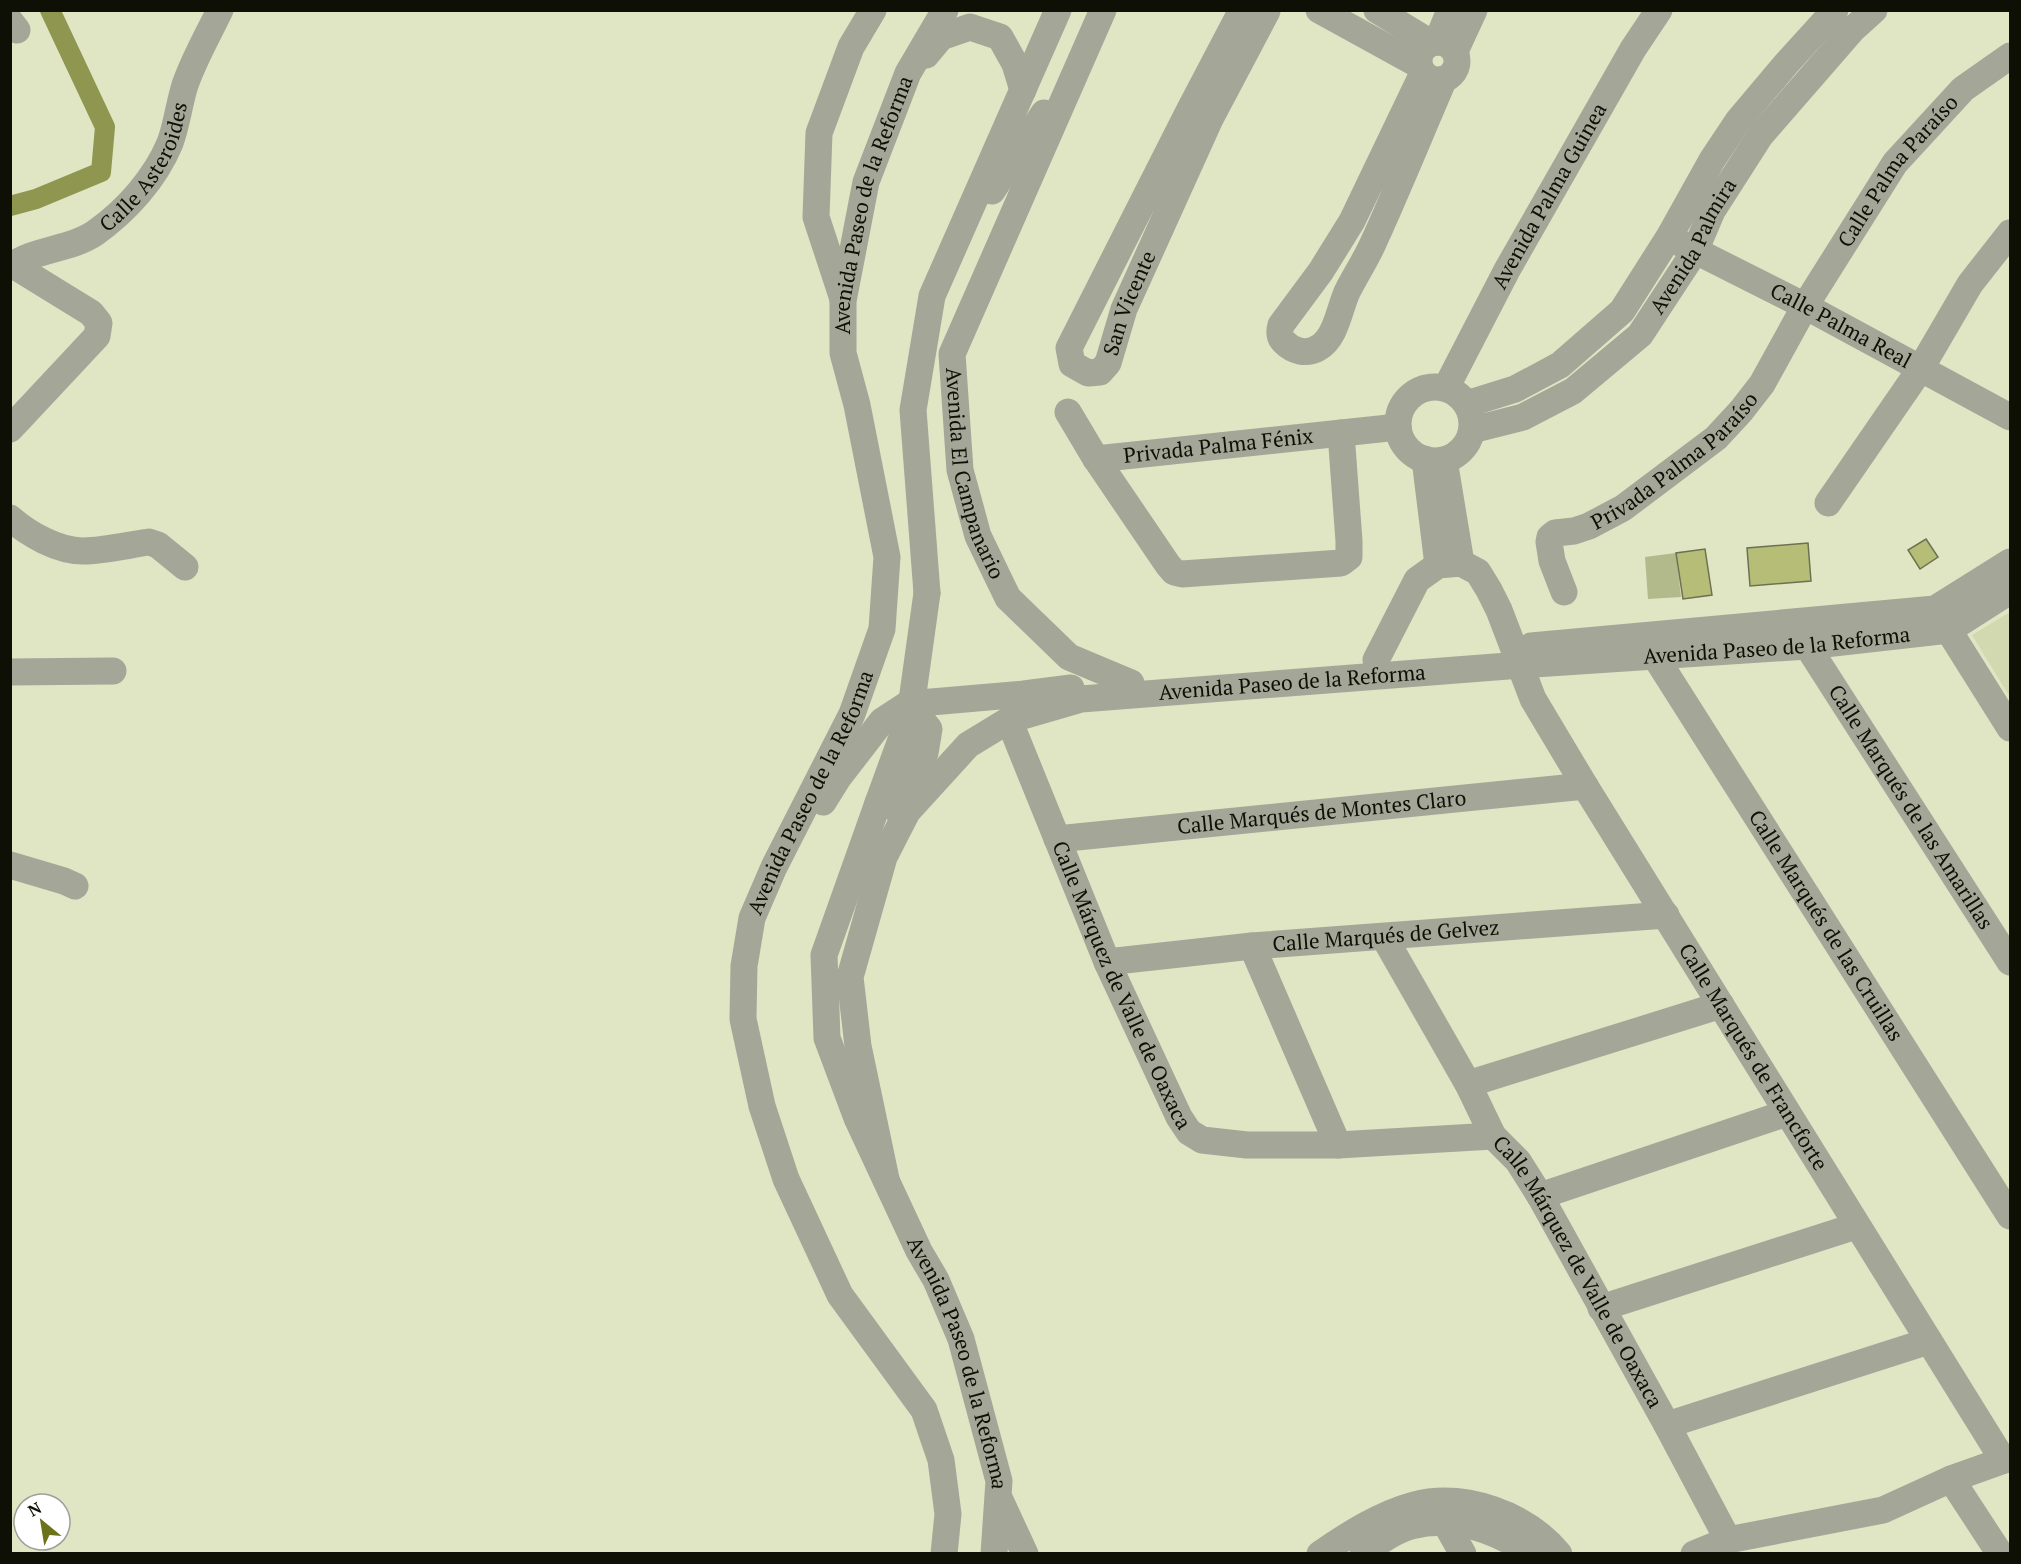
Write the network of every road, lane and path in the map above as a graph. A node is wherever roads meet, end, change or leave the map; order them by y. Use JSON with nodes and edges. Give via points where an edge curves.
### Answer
{"nodes":[{"id":1,"x":220,"y":10,"type":"edge"},
{"id":2,"x":873,"y":10,"type":"edge"},
{"id":3,"x":945,"y":10,"type":"edge"},
{"id":4,"x":1058,"y":10,"type":"edge"},
{"id":5,"x":1103,"y":10,"type":"edge"},
{"id":6,"x":1242,"y":10,"type":"edge"},
{"id":7,"x":1319,"y":10,"type":"edge"},
{"id":8,"x":1377,"y":10,"type":"edge"},
{"id":9,"x":1450,"y":10,"type":"edge"},
{"id":10,"x":1474,"y":10,"type":"edge"},
{"id":11,"x":1659,"y":10,"type":"edge"},
{"id":12,"x":1834,"y":10,"type":"edge"},
{"id":13,"x":1874,"y":10,"type":"edge"},
{"id":14,"x":1267,"y":11,"type":"edge"},
{"id":15,"x":1084,"y":55,"type":"junction"},
{"id":16,"x":2010,"y":56,"type":"edge"},
{"id":17,"x":1435,"y":59,"type":"junction"},
{"id":18,"x":908,"y":74,"type":"junction"},
{"id":19,"x":1023,"y":90,"type":"junction"},
{"id":20,"x":1200,"y":115,"type":"junction"},
{"id":21,"x":2010,"y":233,"type":"edge"},
{"id":22,"x":1670,"y":237,"type":"junction"},
{"id":23,"x":953,"y":249,"type":"junction"},
{"id":24,"x":1695,"y":251,"type":"junction"},
{"id":25,"x":12,"y":266,"type":"edge"},
{"id":26,"x":843,"y":301,"type":"junction"},
{"id":27,"x":1805,"y":306,"type":"junction"},
{"id":28,"x":1921,"y":368,"type":"junction"},
{"id":29,"x":1457,"y":396,"type":"junction"},
{"id":30,"x":1068,"y":412,"type":"dead end"},
{"id":31,"x":2010,"y":417,"type":"edge"},
{"id":32,"x":1398,"y":427,"type":"junction"},
{"id":33,"x":10,"y":429,"type":"edge"},
{"id":34,"x":1472,"y":430,"type":"junction"},
{"id":35,"x":1341,"y":433,"type":"junction"},
{"id":36,"x":1096,"y":459,"type":"junction"},
{"id":37,"x":1434,"y":459,"type":"junction"},
{"id":38,"x":1828,"y":502,"type":"dead end"},
{"id":39,"x":10,"y":518,"type":"edge"},
{"id":40,"x":2010,"y":562,"type":"edge"},
{"id":41,"x":1449,"y":564,"type":"junction"},
{"id":42,"x":185,"y":567,"type":"dead end"},
{"id":43,"x":2010,"y":591,"type":"edge"},
{"id":44,"x":1564,"y":592,"type":"dead end"},
{"id":45,"x":1942,"y":620,"type":"junction"},
{"id":46,"x":1792,"y":622,"type":"junction"},
{"id":47,"x":1648,"y":646,"type":"junction"},
{"id":48,"x":1807,"y":646,"type":"junction"},
{"id":49,"x":1518,"y":656,"type":"junction"},
{"id":50,"x":1376,"y":660,"type":"junction"},
{"id":51,"x":113,"y":671,"type":"dead end"},
{"id":52,"x":10,"y":672,"type":"edge"},
{"id":53,"x":1131,"y":683,"type":"junction"},
{"id":54,"x":1009,"y":720,"type":"junction"},
{"id":55,"x":882,"y":721,"type":"junction"},
{"id":56,"x":2010,"y":728,"type":"edge"},
{"id":57,"x":1585,"y":786,"type":"junction"},
{"id":58,"x":1057,"y":839,"type":"junction"},
{"id":59,"x":884,"y":857,"type":"junction"},
{"id":60,"x":10,"y":866,"type":"edge"},
{"id":61,"x":75,"y":886,"type":"dead end"},
{"id":62,"x":1666,"y":915,"type":"junction"},
{"id":63,"x":752,"y":918,"type":"junction"},
{"id":64,"x":1384,"y":938,"type":"junction"},
{"id":65,"x":1252,"y":946,"type":"junction"},
{"id":66,"x":1107,"y":962,"type":"junction"},
{"id":67,"x":2010,"y":962,"type":"edge"},
{"id":68,"x":1721,"y":1005,"type":"junction"},
{"id":69,"x":1468,"y":1084,"type":"junction"},
{"id":70,"x":1787,"y":1113,"type":"junction"},
{"id":71,"x":1493,"y":1136,"type":"junction"},
{"id":72,"x":1338,"y":1145,"type":"junction"},
{"id":73,"x":886,"y":1179,"type":"junction"},
{"id":74,"x":1540,"y":1196,"type":"junction"},
{"id":75,"x":2010,"y":1216,"type":"edge"},
{"id":76,"x":1856,"y":1226,"type":"junction"},
{"id":77,"x":1601,"y":1308,"type":"junction"},
{"id":78,"x":1929,"y":1341,"type":"junction"},
{"id":79,"x":1667,"y":1425,"type":"junction"},
{"id":80,"x":2007,"y":1459,"type":"edge"},
{"id":81,"x":1951,"y":1479,"type":"junction"},
{"id":82,"x":999,"y":1497,"type":"junction"},
{"id":83,"x":1446,"y":1524,"type":"junction"},
{"id":84,"x":1728,"y":1540,"type":"junction"},
{"id":85,"x":944,"y":1554,"type":"edge"},
{"id":86,"x":994,"y":1554,"type":"edge"},
{"id":87,"x":1025,"y":1554,"type":"edge"},
{"id":88,"x":1320,"y":1554,"type":"edge"},
{"id":89,"x":1363,"y":1554,"type":"edge"},
{"id":90,"x":1463,"y":1554,"type":"edge"},
{"id":91,"x":1531,"y":1554,"type":"edge"},
{"id":92,"x":1559,"y":1554,"type":"edge"},
{"id":93,"x":1694,"y":1554,"type":"edge"},
{"id":94,"x":2000,"y":1554,"type":"edge"}],
"edges":[{"from":1,"to":25,"type":"street","name":"Calle Asteroides","via":[[185,85],[170,142],[126,209],[92,234]]},
{"from":2,"to":26,"type":"street","via":[[851,47],[819,133],[816,217]]},
{"from":3,"to":18,"type":"street","name":"Avenida Paseo de la Reforma"},
{"from":4,"to":19,"type":"street","name":"Avenida Paseo de la Reforma"},
{"from":5,"to":15,"type":"street","name":"Avenida El Campanario"},
{"from":6,"to":20,"type":"street","name":"San Vicente"},
{"from":7,"to":17,"type":"street"},
{"from":8,"to":17,"type":"street"},
{"from":9,"to":17,"type":"street"},
{"from":10,"to":17,"type":"street"},
{"from":11,"to":29,"type":"street","name":"Avenida Palma Guinea","via":[[1507,270]]},
{"from":12,"to":22,"type":"street","name":"Avenida Palmira","via":[[1738,121]]},
{"from":13,"to":24,"type":"street","name":"Avenida Palmira","via":[[1760,136],[1712,212]]},
{"from":14,"to":20,"type":"street","name":"San Vicente"},
{"from":15,"to":23,"type":"street"},
{"from":15,"to":53,"type":"street","name":"Avenida El Campanario","via":[[952,354],[960,470],[978,536],[1008,598],[1069,657]]},
{"from":16,"to":27,"type":"street","name":"Calle Palma Paraíso","via":[[1963,89],[1895,163]]},
{"from":17,"to":17,"type":"street","via":[[1352,220],[1281,325],[1279,333],[1290,348],[1310,351],[1327,340],[1374,242]]},
{"from":18,"to":19,"type":"street","via":[[941,38],[970,27],[1000,37],[1015,64]]},
{"from":18,"to":26,"type":"street","name":"Avenida Paseo de la Reforma","via":[[866,182]]},
{"from":19,"to":23,"type":"street","name":"Avenida Paseo de la Reforma"},
{"from":20,"to":20,"type":"street","name":"San Vicente","via":[[1070,348],[1072,364],[1088,373],[1100,372],[1108,363],[1124,309]]},
{"from":21,"to":28,"type":"street","via":[[1970,284]]},
{"from":22,"to":24,"type":"street","name":"Calle Palma Real"},
{"from":22,"to":29,"type":"street","name":"Avenida Palmira","via":[[1622,311],[1560,365],[1515,389]]},
{"from":23,"to":73,"type":"street","name":"Avenida Paseo de la Reforma","bridge":true,"via":[[932,296],[914,410],[927,593],[910,715],[824,955],[827,1038],[857,1118]]},
{"from":24,"to":27,"type":"street","name":"Calle Palma Real"},
{"from":24,"to":34,"type":"street","name":"Avenida Palmira","via":[[1640,335],[1573,390],[1523,417]]},
{"from":25,"to":33,"type":"street","via":[[91,313],[99,323],[97,336]]},
{"from":26,"to":63,"type":"street","name":"Avenida Paseo de la Reforma","via":[[843,353],[886,557],[882,629],[852,714]]},
{"from":27,"to":28,"type":"street","name":"Calle Palma Real"},
{"from":27,"to":44,"type":"street","name":"Privada Palma Paraíso","via":[[1762,384],[1716,438],[1623,508],[1589,526],[1550,537],[1552,561]]},
{"from":28,"to":31,"type":"street","name":"Calle Palma Real"},
{"from":28,"to":38,"type":"street"},
{"from":29,"to":32,"type":"street","via":[[1428,387],[1412,395],[1401,409]]},
{"from":29,"to":34,"type":"street","via":[[1471,412]]},
{"from":30,"to":36,"type":"street","name":"Privada Palma Fénix"},
{"from":32,"to":35,"type":"street","name":"Privada Palma Fénix"},
{"from":32,"to":37,"type":"street","via":[[1407,447],[1415,454]]},
{"from":34,"to":37,"type":"street","via":[[1462,449]]},
{"from":35,"to":36,"type":"street","name":"Privada Palma Fénix"},
{"from":35,"to":36,"type":"street","name":"Privada Palma Fénix","via":[[1349,557],[1341,563],[1174,572]]},
{"from":37,"to":41,"type":"street"},
{"from":39,"to":42,"type":"street","via":[[49,543],[82,551],[158,544]]},
{"from":40,"to":45,"type":"street","name":"Avenida Paseo de la Reforma"},
{"from":41,"to":49,"type":"street","via":[[1478,572]]},
{"from":41,"to":50,"type":"street","via":[[1417,580]]},
{"from":43,"to":45,"type":"street","name":"Avenida Paseo de la Reforma"},
{"from":45,"to":46,"type":"street","name":"Avenida Paseo de la Reforma"},
{"from":45,"to":48,"type":"street","name":"Avenida Paseo de la Reforma"},
{"from":45,"to":56,"type":"street"},
{"from":46,"to":47,"type":"street","name":"Avenida Paseo de la Reforma"},
{"from":46,"to":48,"type":"street","name":"Calle Marqués de las Amarillas"},
{"from":47,"to":48,"type":"street","name":"Avenida Paseo de la Reforma"},
{"from":47,"to":49,"type":"street","name":"Avenida Paseo de la Reforma"},
{"from":47,"to":75,"type":"street","name":"Calle Marqués de las Cruillas"},
{"from":48,"to":67,"type":"street","name":"Calle Marqués de las Amarillas"},
{"from":49,"to":50,"type":"street","name":"Avenida Paseo de la Reforma"},
{"from":49,"to":54,"type":"street","name":"Avenida Paseo de la Reforma","via":[[1081,699]]},
{"from":49,"to":57,"type":"street","name":"Calle Marqués de Francforte","via":[[1533,699]]},
{"from":50,"to":53,"type":"street","name":"Avenida Paseo de la Reforma"},
{"from":51,"to":52,"type":"street"},
{"from":53,"to":55,"type":"street","name":"Avenida Paseo de la Reforma","via":[[908,704]]},
{"from":54,"to":58,"type":"street","name":"Calle Márquez de Valle de Oaxaca"},
{"from":54,"to":59,"type":"street","name":"Avenida Paseo de la Reforma","via":[[968,745],[951,762],[907,812]]},
{"from":55,"to":59,"type":"street","via":[[912,712],[929,729],[925,753],[908,784]]},
{"from":55,"to":63,"type":"street","name":"Avenida Paseo de la Reforma","via":[[838,778]]},
{"from":57,"to":58,"type":"street","name":"Calle Marqués de Montes Claro"},
{"from":57,"to":62,"type":"street","name":"Calle Marqués de Francforte"},
{"from":58,"to":66,"type":"street","name":"Calle Márquez de Valle de Oaxaca"},
{"from":59,"to":73,"type":"street","name":"Avenida Paseo de la Reforma","via":[[850,977],[858,1046]]},
{"from":60,"to":61,"type":"street"},
{"from":62,"to":64,"type":"street","name":"Calle Marqués de Gelvez"},
{"from":62,"to":68,"type":"street","name":"Calle Marqués de Francforte"},
{"from":63,"to":85,"type":"street","name":"Avenida Paseo de la Reforma","via":[[744,966],[742,1019],[762,1106],[786,1179],[840,1295],[924,1410],[941,1460],[948,1514]]},
{"from":64,"to":65,"type":"street","name":"Calle Marqués de Gelvez"},
{"from":64,"to":69,"type":"street"},
{"from":65,"to":66,"type":"street","name":"Calle Marqués de Gelvez"},
{"from":65,"to":72,"type":"street"},
{"from":66,"to":72,"type":"street","name":"Calle Márquez de Valle de Oaxaca","via":[[1179,1117],[1190,1132],[1202,1140],[1247,1145]]},
{"from":68,"to":69,"type":"street"},
{"from":68,"to":70,"type":"street","name":"Calle Marqués de Francforte"},
{"from":69,"to":71,"type":"street"},
{"from":70,"to":74,"type":"street"},
{"from":70,"to":76,"type":"street","name":"Calle Marqués de Francforte"},
{"from":71,"to":72,"type":"street","name":"Calle Márquez de Valle de Oaxaca"},
{"from":71,"to":74,"type":"street","name":"Calle Márquez de Valle de Oaxaca","via":[[1518,1161]]},
{"from":73,"to":82,"type":"street","name":"Avenida Paseo de la Reforma","via":[[961,1339],[999,1481]]},
{"from":74,"to":77,"type":"street","name":"Calle Márquez de Valle de Oaxaca"},
{"from":76,"to":77,"type":"street"},
{"from":76,"to":78,"type":"street","name":"Calle Marqués de Francforte"},
{"from":77,"to":79,"type":"street","name":"Calle Márquez de Valle de Oaxaca"},
{"from":78,"to":79,"type":"street"},
{"from":78,"to":80,"type":"street","name":"Calle Marqués de Francforte"},
{"from":79,"to":84,"type":"street","name":"Calle Márquez de Valle de Oaxaca"},
{"from":80,"to":81,"type":"street"},
{"from":81,"to":84,"type":"street","via":[[1883,1510]]},
{"from":81,"to":94,"type":"street"},
{"from":82,"to":86,"type":"street","name":"Avenida Paseo de la Reforma"},
{"from":82,"to":87,"type":"street"},
{"from":83,"to":89,"type":"street","via":[[1412,1526],[1393,1533]]},
{"from":83,"to":90,"type":"street"},
{"from":83,"to":91,"type":"street","via":[[1485,1529]]},
{"from":84,"to":93,"type":"street"},
{"from":88,"to":92,"type":"street","via":[[1393,1512],[1439,1501],[1498,1511],[1539,1533]]}]}
